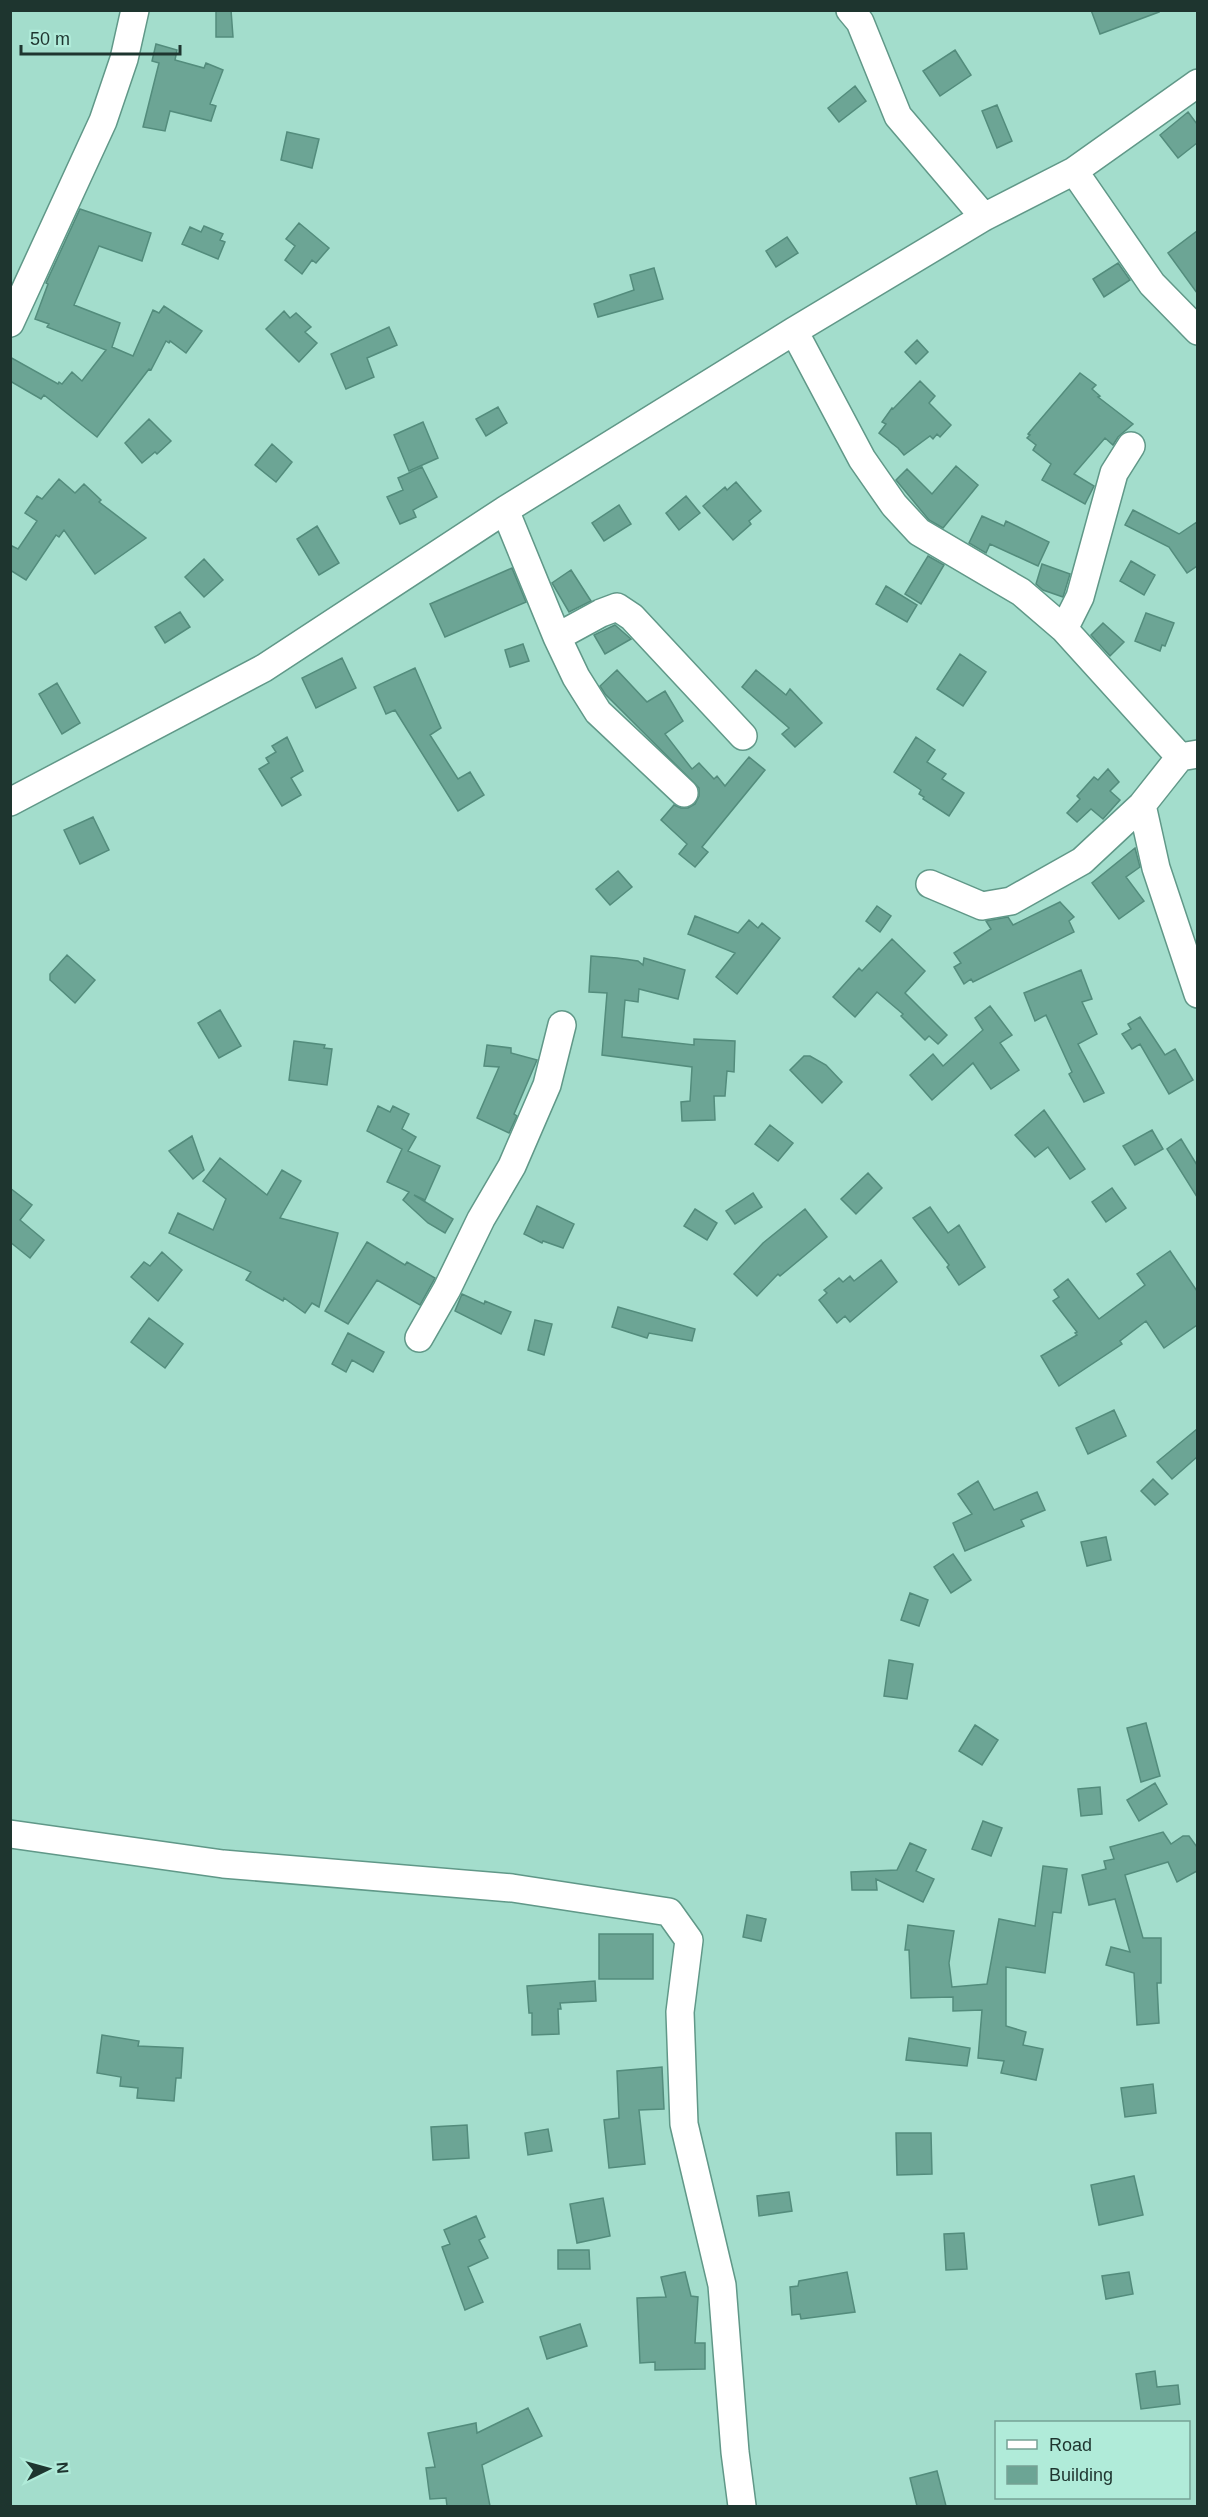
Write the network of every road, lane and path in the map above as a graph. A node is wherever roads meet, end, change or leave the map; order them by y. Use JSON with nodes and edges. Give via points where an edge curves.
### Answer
{"nodes":[{"id":1,"x":135,"y":10,"type":"edge"},
{"id":2,"x":850,"y":10,"type":"edge"},
{"id":3,"x":1197,"y":83,"type":"edge"},
{"id":4,"x":1074,"y":171,"type":"junction"},
{"id":5,"x":984,"y":217,"type":"junction"},
{"id":6,"x":10,"y":323,"type":"edge"},
{"id":7,"x":794,"y":331,"type":"junction"},
{"id":8,"x":1197,"y":331,"type":"edge"},
{"id":9,"x":1131,"y":446,"type":"dead end"},
{"id":10,"x":505,"y":510,"type":"junction"},
{"id":11,"x":1064,"y":629,"type":"junction"},
{"id":12,"x":557,"y":637,"type":"junction"},
{"id":13,"x":743,"y":736,"type":"dead end"},
{"id":14,"x":1189,"y":755,"type":"edge"},
{"id":15,"x":684,"y":794,"type":"dead end"},
{"id":16,"x":10,"y":802,"type":"edge"},
{"id":17,"x":1142,"y":805,"type":"junction"},
{"id":18,"x":930,"y":884,"type":"dead end"},
{"id":19,"x":1197,"y":994,"type":"edge"},
{"id":20,"x":562,"y":1025,"type":"dead end"},
{"id":21,"x":419,"y":1338,"type":"dead end"},
{"id":22,"x":10,"y":1834,"type":"edge"},
{"id":23,"x":742,"y":2506,"type":"edge"}],
"edges":[{"from":1,"to":6,"type":"street","via":[[124,59],[103,121]]},
{"from":2,"to":5,"type":"street","via":[[860,22],[898,116]]},
{"from":3,"to":4,"type":"street"},
{"from":4,"to":5,"type":"street"},
{"from":4,"to":8,"type":"street","via":[[1152,284]]},
{"from":5,"to":7,"type":"street"},
{"from":7,"to":10,"type":"street"},
{"from":7,"to":11,"type":"street","via":[[862,459],[894,505],[919,532],[1021,592]]},
{"from":9,"to":11,"type":"street","via":[[1114,473],[1080,597]]},
{"from":10,"to":12,"type":"street"},
{"from":10,"to":16,"type":"street","via":[[264,668]]},
{"from":11,"to":14,"type":"street"},
{"from":12,"to":13,"type":"street","via":[[617,608],[632,616]]},
{"from":12,"to":15,"type":"street","via":[[598,711]]},
{"from":14,"to":17,"type":"street"},
{"from":17,"to":18,"type":"street","via":[[1082,861],[1011,901],[982,906]]},
{"from":17,"to":19,"type":"street","via":[[1156,868]]},
{"from":20,"to":21,"type":"street","via":[[547,1085],[512,1166]]},
{"from":22,"to":23,"type":"street","via":[[223,1864],[512,1888],[669,1912],[689,1940],[680,2012],[684,2124],[722,2285]]}]}
